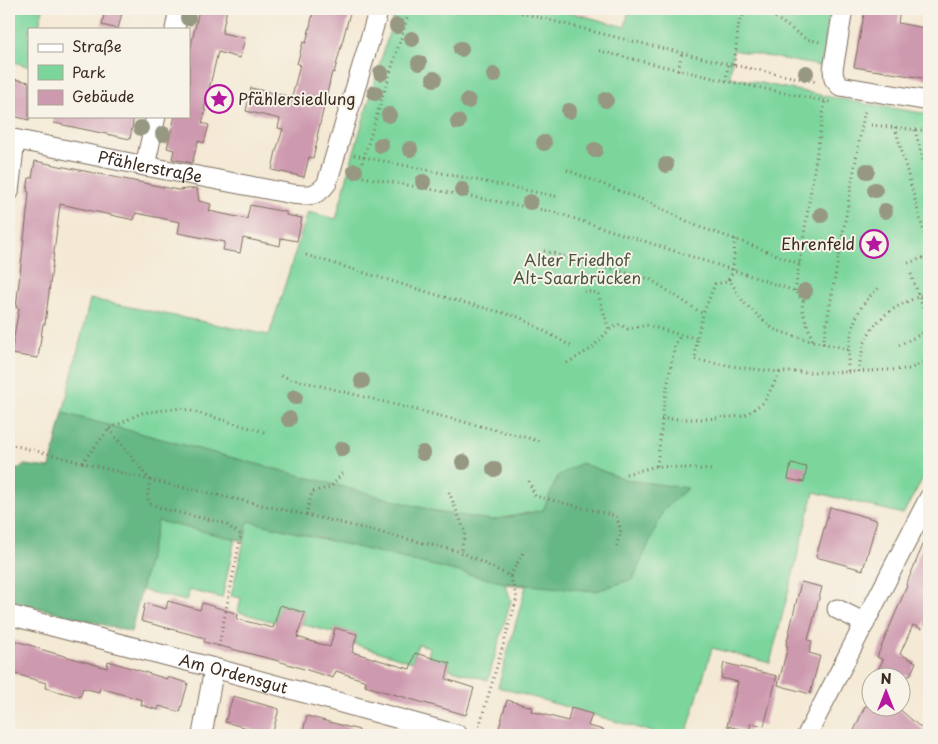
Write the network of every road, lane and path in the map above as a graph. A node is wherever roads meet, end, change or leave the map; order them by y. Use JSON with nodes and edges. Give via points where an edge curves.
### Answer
{"nodes":[{"id":1,"x":179,"y":9,"type":"edge"},
{"id":2,"x":379,"y":9,"type":"edge"},
{"id":3,"x":410,"y":9,"type":"edge"},
{"id":4,"x":507,"y":9,"type":"edge"},
{"id":5,"x":750,"y":9,"type":"edge"},
{"id":6,"x":763,"y":9,"type":"edge"},
{"id":7,"x":843,"y":9,"type":"edge"},
{"id":8,"x":175,"y":28,"type":"edge"},
{"id":9,"x":806,"y":39,"type":"dead end"},
{"id":10,"x":599,"y":51,"type":"dead end"},
{"id":11,"x":682,"y":53,"type":"junction"},
{"id":12,"x":728,"y":64,"type":"junction"},
{"id":13,"x":734,"y":65,"type":"junction"},
{"id":14,"x":678,"y":70,"type":"junction"},
{"id":15,"x":726,"y":81,"type":"junction"},
{"id":16,"x":836,"y":94,"type":"junction"},
{"id":17,"x":929,"y":101,"type":"edge"},
{"id":18,"x":825,"y":102,"type":"junction"},
{"id":19,"x":867,"y":109,"type":"dead end"},
{"id":20,"x":156,"y":118,"type":"edge"},
{"id":21,"x":871,"y":125,"type":"dead end"},
{"id":22,"x":895,"y":127,"type":"junction"},
{"id":23,"x":916,"y":130,"type":"junction"},
{"id":24,"x":929,"y":131,"type":"edge"},
{"id":25,"x":12,"y":139,"type":"edge"},
{"id":26,"x":363,"y":156,"type":"junction"},
{"id":27,"x":145,"y":166,"type":"junction"},
{"id":28,"x":567,"y":170,"type":"dead end"},
{"id":29,"x":929,"y":183,"type":"edge"},
{"id":30,"x":9,"y":192,"type":"edge"},
{"id":31,"x":559,"y":197,"type":"dead end"},
{"id":32,"x":735,"y":239,"type":"junction"},
{"id":33,"x":929,"y":250,"type":"edge"},
{"id":34,"x":544,"y":251,"type":"dead end"},
{"id":35,"x":306,"y":255,"type":"dead end"},
{"id":36,"x":929,"y":256,"type":"edge"},
{"id":37,"x":908,"y":263,"type":"dead end"},
{"id":38,"x":800,"y":264,"type":"junction"},
{"id":39,"x":733,"y":270,"type":"junction"},
{"id":40,"x":911,"y":274,"type":"dead end"},
{"id":41,"x":729,"y":279,"type":"junction"},
{"id":42,"x":879,"y":288,"type":"dead end"},
{"id":43,"x":584,"y":291,"type":"dead end"},
{"id":44,"x":795,"y":291,"type":"junction"},
{"id":45,"x":929,"y":293,"type":"edge"},
{"id":46,"x":918,"y":297,"type":"junction"},
{"id":47,"x":703,"y":314,"type":"junction"},
{"id":48,"x":929,"y":324,"type":"edge"},
{"id":49,"x":609,"y":330,"type":"junction"},
{"id":50,"x":929,"y":330,"type":"edge"},
{"id":51,"x":681,"y":335,"type":"junction"},
{"id":52,"x":697,"y":338,"type":"junction"},
{"id":53,"x":813,"y":342,"type":"junction"},
{"id":54,"x":823,"y":344,"type":"junction"},
{"id":55,"x":899,"y":345,"type":"dead end"},
{"id":56,"x":571,"y":346,"type":"dead end"},
{"id":57,"x":848,"y":350,"type":"junction"},
{"id":58,"x":929,"y":360,"type":"edge"},
{"id":59,"x":567,"y":363,"type":"dead end"},
{"id":60,"x":780,"y":372,"type":"junction"},
{"id":61,"x":848,"y":372,"type":"junction"},
{"id":62,"x":858,"y":372,"type":"junction"},
{"id":63,"x":281,"y":376,"type":"dead end"},
{"id":64,"x":662,"y":419,"type":"junction"},
{"id":65,"x":109,"y":430,"type":"junction"},
{"id":66,"x":268,"y":433,"type":"dead end"},
{"id":67,"x":540,"y":441,"type":"dead end"},
{"id":68,"x":9,"y":444,"type":"edge"},
{"id":69,"x":82,"y":463,"type":"junction"},
{"id":70,"x":657,"y":466,"type":"junction"},
{"id":71,"x":712,"y":470,"type":"dead end"},
{"id":72,"x":344,"y":471,"type":"dead end"},
{"id":73,"x":626,"y":474,"type":"dead end"},
{"id":74,"x":150,"y":480,"type":"junction"},
{"id":75,"x":529,"y":481,"type":"dead end"},
{"id":76,"x":449,"y":492,"type":"dead end"},
{"id":77,"x":929,"y":498,"type":"edge"},
{"id":78,"x":306,"y":515,"type":"junction"},
{"id":79,"x":616,"y":548,"type":"dead end"},
{"id":80,"x":524,"y":551,"type":"dead end"},
{"id":81,"x":461,"y":552,"type":"junction"},
{"id":82,"x":510,"y":576,"type":"junction"},
{"id":83,"x":837,"y":609,"type":"dead end"},
{"id":84,"x":9,"y":615,"type":"edge"},
{"id":85,"x":866,"y":623,"type":"junction"},
{"id":86,"x":214,"y":668,"type":"junction"},
{"id":87,"x":479,"y":728,"type":"dead end"},
{"id":88,"x":202,"y":735,"type":"edge"},
{"id":89,"x":458,"y":735,"type":"edge"},
{"id":90,"x":806,"y":735,"type":"edge"}],
"edges":[{"from":1,"to":8,"type":"street"},
{"from":2,"to":27,"type":"street","name":"Pfählerstraße","via":[[323,189],[305,196]]},
{"from":3,"to":26,"type":"path"},
{"from":4,"to":11,"type":"path"},
{"from":5,"to":13,"type":"path","via":[[739,21]]},
{"from":6,"to":9,"type":"path"},
{"from":7,"to":16,"type":"street","via":[[833,70]]},
{"from":10,"to":14,"type":"path"},
{"from":11,"to":12,"type":"path"},
{"from":11,"to":14,"type":"path"},
{"from":12,"to":13,"type":"path"},
{"from":12,"to":15,"type":"path"},
{"from":13,"to":16,"type":"path"},
{"from":14,"to":15,"type":"path"},
{"from":15,"to":18,"type":"path"},
{"from":16,"to":17,"type":"street"},
{"from":16,"to":18,"type":"path"},
{"from":18,"to":38,"type":"path"},
{"from":19,"to":54,"type":"path"},
{"from":20,"to":27,"type":"street"},
{"from":21,"to":22,"type":"path"},
{"from":22,"to":23,"type":"path"},
{"from":22,"to":33,"type":"path"},
{"from":23,"to":24,"type":"path"},
{"from":23,"to":29,"type":"path"},
{"from":25,"to":27,"type":"street","name":"Pfählerstraße"},
{"from":25,"to":30,"type":"street"},
{"from":26,"to":31,"type":"path"},
{"from":26,"to":39,"type":"path","via":[[358,176],[554,212]]},
{"from":28,"to":32,"type":"path","via":[[648,202],[699,227]]},
{"from":32,"to":38,"type":"path"},
{"from":32,"to":39,"type":"path"},
{"from":34,"to":47,"type":"path","via":[[650,279]]},
{"from":35,"to":56,"type":"path","via":[[519,317]]},
{"from":36,"to":37,"type":"path"},
{"from":38,"to":44,"type":"path"},
{"from":39,"to":41,"type":"path"},
{"from":39,"to":44,"type":"path"},
{"from":40,"to":46,"type":"path"},
{"from":41,"to":47,"type":"path","via":[[715,284]]},
{"from":41,"to":53,"type":"path","via":[[744,303],[773,329]]},
{"from":42,"to":57,"type":"path","via":[[865,302],[854,321]]},
{"from":43,"to":49,"type":"path","via":[[598,293]]},
{"from":44,"to":53,"type":"path","via":[[803,301],[802,309]]},
{"from":45,"to":46,"type":"path"},
{"from":46,"to":48,"type":"path"},
{"from":46,"to":62,"type":"path","via":[[884,315],[871,331],[864,344]]},
{"from":47,"to":52,"type":"path"},
{"from":49,"to":51,"type":"path","via":[[620,324],[628,329],[646,324]]},
{"from":49,"to":59,"type":"path","via":[[592,349]]},
{"from":50,"to":55,"type":"path"},
{"from":51,"to":52,"type":"path"},
{"from":51,"to":64,"type":"path","via":[[676,344]]},
{"from":52,"to":60,"type":"path","via":[[695,360]]},
{"from":53,"to":54,"type":"path"},
{"from":54,"to":57,"type":"path"},
{"from":57,"to":61,"type":"path"},
{"from":58,"to":62,"type":"path","via":[[909,369]]},
{"from":60,"to":61,"type":"path"},
{"from":60,"to":64,"type":"path","via":[[764,402],[744,416]]},
{"from":61,"to":62,"type":"path"},
{"from":63,"to":67,"type":"path"},
{"from":64,"to":70,"type":"path"},
{"from":65,"to":66,"type":"path","via":[[141,413],[181,408]]},
{"from":65,"to":69,"type":"path"},
{"from":65,"to":74,"type":"path"},
{"from":68,"to":69,"type":"path"},
{"from":69,"to":74,"type":"path"},
{"from":70,"to":71,"type":"path"},
{"from":70,"to":73,"type":"path"},
{"from":72,"to":78,"type":"path","via":[[332,487],[312,492]]},
{"from":74,"to":78,"type":"path"},
{"from":74,"to":86,"type":"path","via":[[147,498],[151,504],[224,523],[241,535]]},
{"from":75,"to":79,"type":"path","via":[[535,496],[616,516],[621,530]]},
{"from":76,"to":81,"type":"path","via":[[465,532]]},
{"from":77,"to":85,"type":"street"},
{"from":78,"to":81,"type":"path"},
{"from":80,"to":82,"type":"path"},
{"from":81,"to":82,"type":"path"},
{"from":82,"to":87,"type":"path","via":[[517,598]]},
{"from":83,"to":85,"type":"street"},
{"from":84,"to":86,"type":"street","name":"Am Ordensgut"},
{"from":85,"to":90,"type":"street"},
{"from":86,"to":88,"type":"street"},
{"from":86,"to":89,"type":"street","name":"Am Ordensgut"}]}
